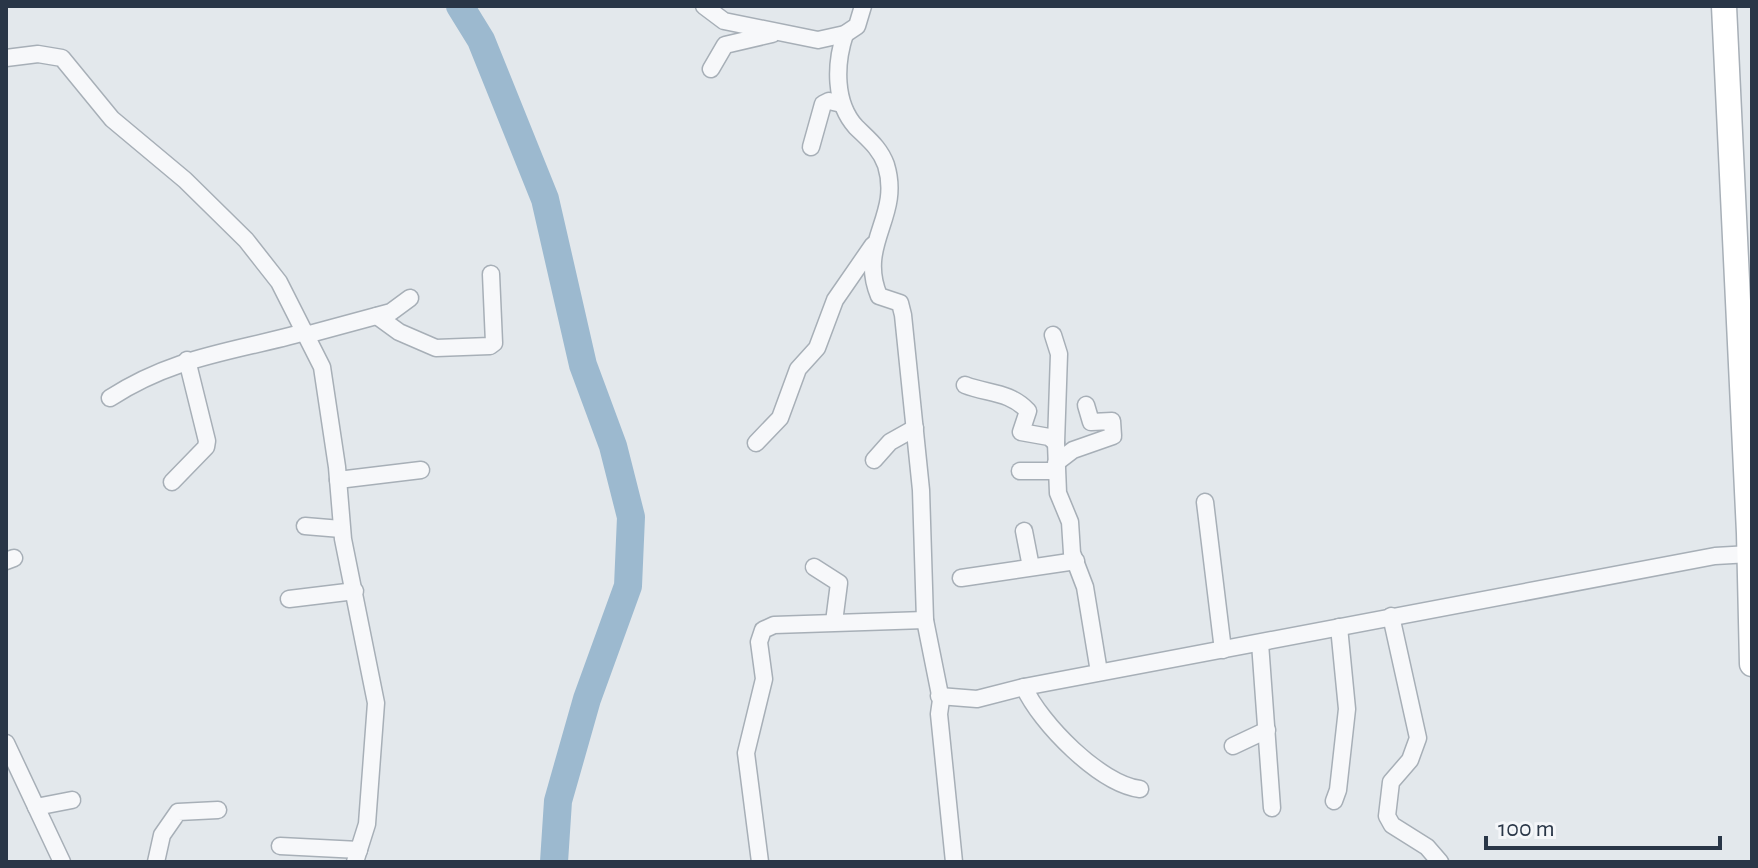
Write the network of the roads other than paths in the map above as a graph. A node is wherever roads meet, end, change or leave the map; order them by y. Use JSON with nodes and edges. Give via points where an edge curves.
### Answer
{"nodes":[{"id":1,"x":704,"y":6,"type":"edge"},
{"id":2,"x":863,"y":6,"type":"edge"},
{"id":3,"x":1724,"y":6,"type":"edge"},
{"id":4,"x":774,"y":33,"type":"junction"},
{"id":5,"x":845,"y":34,"type":"junction"},
{"id":6,"x":6,"y":58,"type":"edge"},
{"id":7,"x":711,"y":69,"type":"dead end"},
{"id":8,"x":842,"y":104,"type":"junction"},
{"id":9,"x":811,"y":147,"type":"dead end"},
{"id":10,"x":873,"y":245,"type":"junction"},
{"id":11,"x":491,"y":274,"type":"dead end"},
{"id":12,"x":410,"y":298,"type":"dead end"},
{"id":13,"x":377,"y":316,"type":"junction"},
{"id":14,"x":306,"y":334,"type":"junction"},
{"id":15,"x":1053,"y":335,"type":"dead end"},
{"id":16,"x":187,"y":360,"type":"junction"},
{"id":17,"x":965,"y":385,"type":"dead end"},
{"id":18,"x":110,"y":398,"type":"dead end"},
{"id":19,"x":1086,"y":405,"type":"dead end"},
{"id":20,"x":915,"y":428,"type":"junction"},
{"id":21,"x":756,"y":443,"type":"dead end"},
{"id":22,"x":1056,"y":443,"type":"junction"},
{"id":23,"x":874,"y":460,"type":"dead end"},
{"id":24,"x":1056,"y":467,"type":"junction"},
{"id":25,"x":421,"y":470,"type":"dead end"},
{"id":26,"x":1020,"y":471,"type":"dead end"},
{"id":27,"x":338,"y":480,"type":"junction"},
{"id":28,"x":172,"y":482,"type":"dead end"},
{"id":29,"x":1205,"y":502,"type":"dead end"},
{"id":30,"x":305,"y":526,"type":"dead end"},
{"id":31,"x":341,"y":529,"type":"junction"},
{"id":32,"x":1024,"y":531,"type":"dead end"},
{"id":33,"x":1750,"y":554,"type":"junction"},
{"id":34,"x":1076,"y":561,"type":"junction"},
{"id":35,"x":814,"y":567,"type":"dead end"},
{"id":36,"x":1031,"y":567,"type":"junction"},
{"id":37,"x":961,"y":578,"type":"dead end"},
{"id":38,"x":355,"y":591,"type":"junction"},
{"id":39,"x":289,"y":599,"type":"dead end"},
{"id":40,"x":1391,"y":616,"type":"junction"},
{"id":41,"x":925,"y":620,"type":"junction"},
{"id":42,"x":834,"y":622,"type":"junction"},
{"id":43,"x":1339,"y":627,"type":"junction"},
{"id":44,"x":1260,"y":643,"type":"junction"},
{"id":45,"x":1223,"y":650,"type":"junction"},
{"id":46,"x":1752,"y":664,"type":"edge"},
{"id":47,"x":1099,"y":672,"type":"junction"},
{"id":48,"x":1024,"y":687,"type":"junction"},
{"id":49,"x":939,"y":696,"type":"junction"},
{"id":50,"x":1267,"y":730,"type":"junction"},
{"id":51,"x":6,"y":743,"type":"edge"},
{"id":52,"x":1233,"y":746,"type":"dead end"},
{"id":53,"x":1140,"y":789,"type":"dead end"},
{"id":54,"x":72,"y":800,"type":"dead end"},
{"id":55,"x":1334,"y":801,"type":"dead end"},
{"id":56,"x":36,"y":807,"type":"junction"},
{"id":57,"x":1272,"y":808,"type":"dead end"},
{"id":58,"x":218,"y":810,"type":"dead end"},
{"id":59,"x":280,"y":846,"type":"dead end"},
{"id":60,"x":357,"y":856,"type":"edge"},
{"id":61,"x":62,"y":862,"type":"edge"},
{"id":62,"x":156,"y":862,"type":"edge"},
{"id":63,"x":760,"y":862,"type":"edge"},
{"id":64,"x":954,"y":862,"type":"edge"},
{"id":65,"x":1440,"y":862,"type":"edge"}],
"edges":[{"from":1,"to":4,"type":"street","via":[[724,21]]},
{"from":2,"to":5,"type":"street","via":[[857,26]]},
{"from":3,"to":33,"type":"street"},
{"from":4,"to":5,"type":"street","via":[[818,40]]},
{"from":4,"to":7,"type":"street","via":[[725,45]]},
{"from":5,"to":8,"type":"street","via":[[838,81]]},
{"from":6,"to":14,"type":"street","via":[[62,58],[112,119],[246,240],[279,282]]},
{"from":8,"to":9,"type":"street","via":[[823,104]]},
{"from":8,"to":10,"type":"street","via":[[886,165],[889,206]]},
{"from":10,"to":20,"type":"street","via":[[879,296],[900,303],[903,315]]},
{"from":10,"to":21,"type":"street","via":[[835,300],[817,348],[798,369],[780,418]]},
{"from":11,"to":13,"type":"street","via":[[490,346],[436,348]]},
{"from":12,"to":13,"type":"street"},
{"from":13,"to":14,"type":"street"},
{"from":14,"to":16,"type":"street"},
{"from":14,"to":27,"type":"street","via":[[322,367]]},
{"from":15,"to":22,"type":"street","via":[[1060,385]]},
{"from":16,"to":18,"type":"street","via":[[145,375]]},
{"from":16,"to":28,"type":"street","via":[[207,441]]},
{"from":17,"to":22,"type":"street","via":[[1012,398],[1028,411],[1021,432]]},
{"from":19,"to":24,"type":"street","via":[[1091,422],[1112,421],[1113,436],[1073,450]]},
{"from":20,"to":23,"type":"street","via":[[890,442]]},
{"from":20,"to":41,"type":"street"},
{"from":22,"to":24,"type":"street"},
{"from":24,"to":26,"type":"street"},
{"from":24,"to":34,"type":"street"},
{"from":25,"to":27,"type":"street"},
{"from":27,"to":31,"type":"street"},
{"from":29,"to":45,"type":"street"},
{"from":30,"to":31,"type":"street"},
{"from":31,"to":38,"type":"street"},
{"from":32,"to":36,"type":"street"},
{"from":33,"to":40,"type":"street"},
{"from":33,"to":46,"type":"street"},
{"from":34,"to":36,"type":"street"},
{"from":34,"to":47,"type":"street"},
{"from":35,"to":42,"type":"street","via":[[839,583]]},
{"from":36,"to":37,"type":"street"},
{"from":38,"to":39,"type":"street"},
{"from":38,"to":60,"type":"street","via":[[376,703],[369,812]]},
{"from":40,"to":43,"type":"street"},
{"from":40,"to":65,"type":"street","via":[[1418,738],[1410,760],[1391,782],[1387,816]]},
{"from":41,"to":42,"type":"street"},
{"from":41,"to":49,"type":"street"},
{"from":42,"to":63,"type":"street","via":[[774,625],[763,630],[759,642],[764,679],[746,753]]},
{"from":43,"to":44,"type":"street"},
{"from":43,"to":55,"type":"street","via":[[1347,709]]},
{"from":44,"to":45,"type":"street"},
{"from":44,"to":50,"type":"street"},
{"from":45,"to":47,"type":"street"},
{"from":47,"to":48,"type":"street"},
{"from":48,"to":49,"type":"street","via":[[977,699]]},
{"from":48,"to":53,"type":"street","via":[[1035,707],[1090,767],[1117,784]]},
{"from":49,"to":64,"type":"street"},
{"from":50,"to":52,"type":"street"},
{"from":50,"to":57,"type":"street"},
{"from":51,"to":56,"type":"street"},
{"from":54,"to":56,"type":"street"},
{"from":56,"to":61,"type":"street"},
{"from":58,"to":62,"type":"street","via":[[178,812],[162,835]]},
{"from":59,"to":60,"type":"street"}]}
